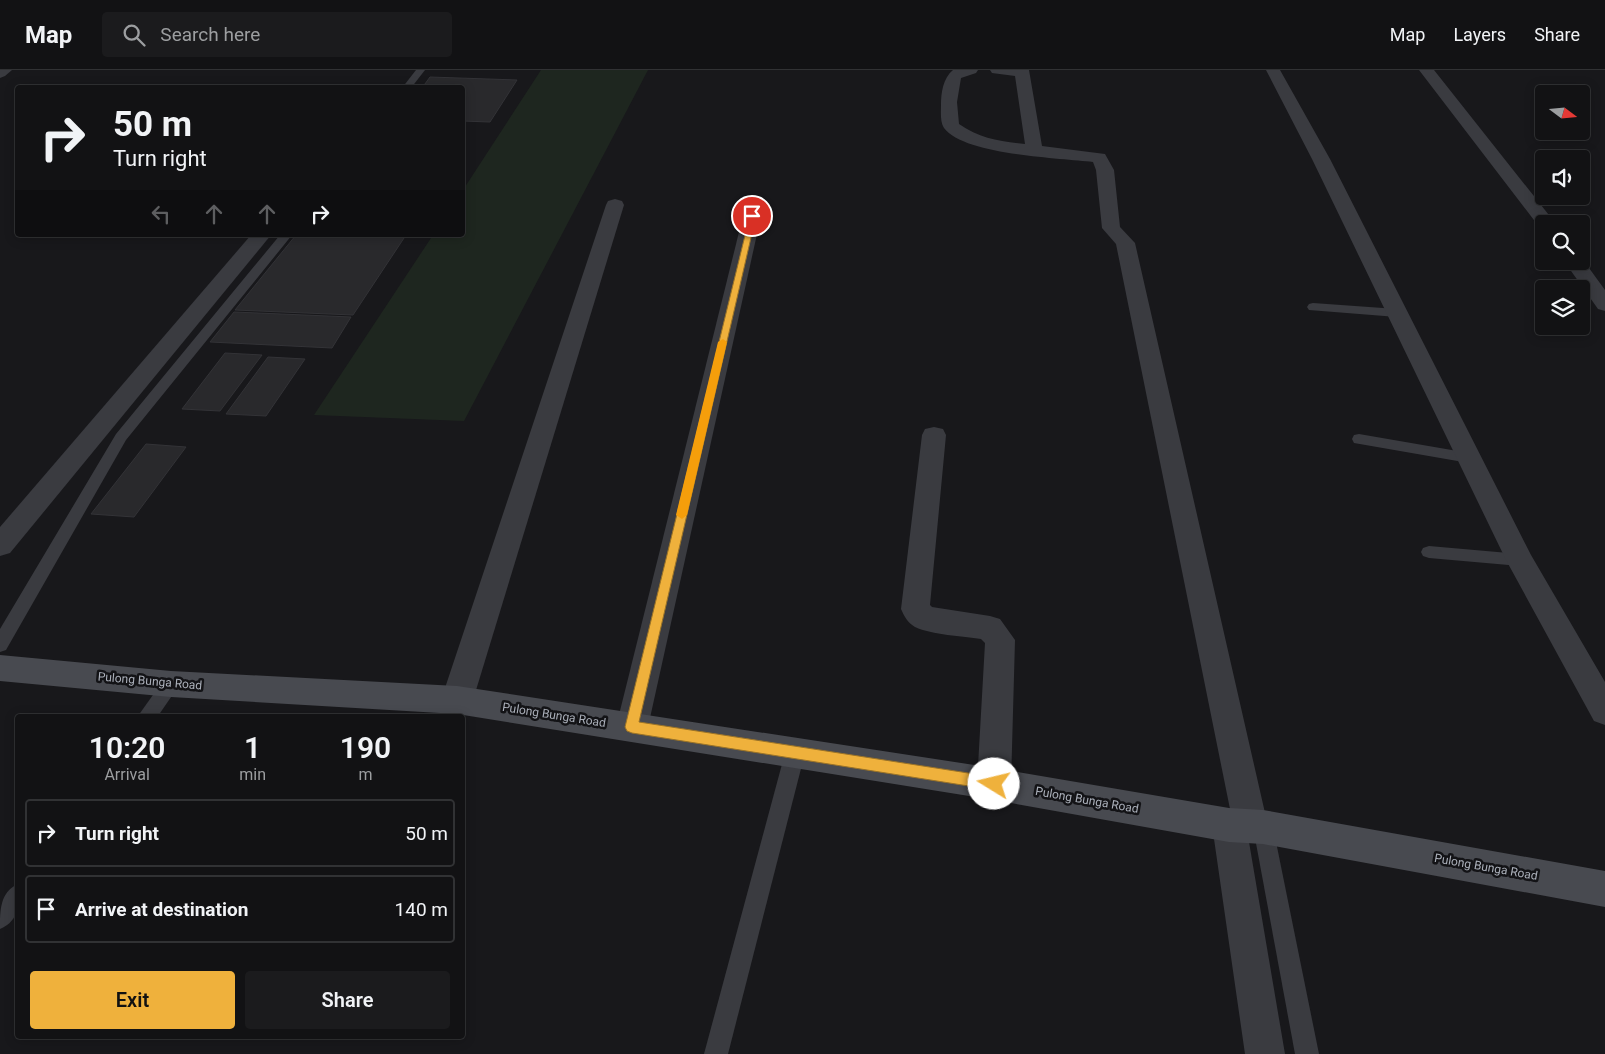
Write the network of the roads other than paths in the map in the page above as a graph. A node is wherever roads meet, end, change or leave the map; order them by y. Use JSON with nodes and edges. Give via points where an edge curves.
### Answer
{"nodes":[{"id":1,"x":5,"y":70,"type":"edge"},
{"id":2,"x":420,"y":70,"type":"edge"},
{"id":3,"x":971,"y":70,"type":"edge"},
{"id":4,"x":997,"y":70,"type":"edge"},
{"id":5,"x":1273,"y":70,"type":"edge"},
{"id":6,"x":1426,"y":70,"type":"edge"},
{"id":7,"x":1022,"y":71,"type":"edge"},
{"id":8,"x":0,"y":73,"type":"edge"},
{"id":9,"x":408,"y":85,"type":"edge"},
{"id":10,"x":1034,"y":151,"type":"junction"},
{"id":11,"x":615,"y":205,"type":"dead end"},
{"id":12,"x":1541,"y":215,"type":"edge"},
{"id":13,"x":752,"y":216,"type":"dead end"},
{"id":14,"x":258,"y":237,"type":"edge"},
{"id":15,"x":284,"y":237,"type":"edge"},
{"id":16,"x":1580,"y":270,"type":"edge"},
{"id":17,"x":1605,"y":305,"type":"edge"},
{"id":18,"x":1313,"y":307,"type":"dead end"},
{"id":19,"x":1397,"y":313,"type":"junction"},
{"id":20,"x":934,"y":435,"type":"dead end"},
{"id":21,"x":1359,"y":439,"type":"dead end"},
{"id":22,"x":1469,"y":458,"type":"junction"},
{"id":23,"x":0,"y":546,"type":"edge"},
{"id":24,"x":1429,"y":552,"type":"dead end"},
{"id":25,"x":1520,"y":560,"type":"junction"},
{"id":26,"x":0,"y":645,"type":"edge"},
{"id":27,"x":0,"y":668,"type":"edge"},
{"id":28,"x":171,"y":684,"type":"junction"},
{"id":29,"x":457,"y":700,"type":"junction"},
{"id":30,"x":1605,"y":711,"type":"edge"},
{"id":31,"x":148,"y":714,"type":"edge"},
{"id":32,"x":632,"y":727,"type":"junction"},
{"id":33,"x":795,"y":752,"type":"junction"},
{"id":34,"x":994,"y":784,"type":"junction"},
{"id":35,"x":1248,"y":826,"type":"junction"},
{"id":36,"x":1605,"y":889,"type":"edge"},
{"id":37,"x":15,"y":898,"type":"edge"},
{"id":38,"x":0,"y":918,"type":"edge"},
{"id":39,"x":716,"y":1054,"type":"edge"},
{"id":40,"x":1266,"y":1054,"type":"edge"},
{"id":41,"x":1307,"y":1054,"type":"edge"}],
"edges":[{"from":1,"to":8,"type":"street"},
{"from":2,"to":9,"type":"lane"},
{"from":3,"to":10,"type":"street","via":[[961,71],[954,78],[948,112],[952,126],[965,136],[988,145]]},
{"from":4,"to":7,"type":"street"},
{"from":5,"to":19,"type":"street","via":[[1322,159]]},
{"from":6,"to":12,"type":"street"},
{"from":7,"to":10,"type":"street"},
{"from":10,"to":35,"type":"street","via":[[1100,158],[1105,170],[1111,228],[1125,243]]},
{"from":11,"to":29,"type":"street"},
{"from":13,"to":32,"type":"street"},
{"from":14,"to":23,"type":"street"},
{"from":15,"to":26,"type":"lane","via":[[121,437]]},
{"from":16,"to":17,"type":"street"},
{"from":18,"to":19,"type":"lane"},
{"from":19,"to":22,"type":"street"},
{"from":20,"to":34,"type":"street","via":[[915,608],[924,618],[990,628],[1000,640]]},
{"from":21,"to":22,"type":"lane"},
{"from":22,"to":25,"type":"street"},
{"from":24,"to":25,"type":"lane"},
{"from":25,"to":30,"type":"street"},
{"from":27,"to":28,"type":"main road","name":"Pulong Bunga Road"},
{"from":28,"to":29,"type":"main road","name":"Pulong Bunga Road"},
{"from":28,"to":31,"type":"lane"},
{"from":29,"to":32,"type":"main road","name":"Pulong Bunga Road"},
{"from":32,"to":33,"type":"main road","name":"Pulong Bunga Road"},
{"from":33,"to":34,"type":"main road","name":"Pulong Bunga Road"},
{"from":33,"to":39,"type":"lane"},
{"from":34,"to":35,"type":"main road","name":"Pulong Bunga Road"},
{"from":35,"to":36,"type":"main road","name":"Pulong Bunga Road"},
{"from":35,"to":40,"type":"street"},
{"from":35,"to":41,"type":"lane"},
{"from":37,"to":38,"type":"lane"}]}
